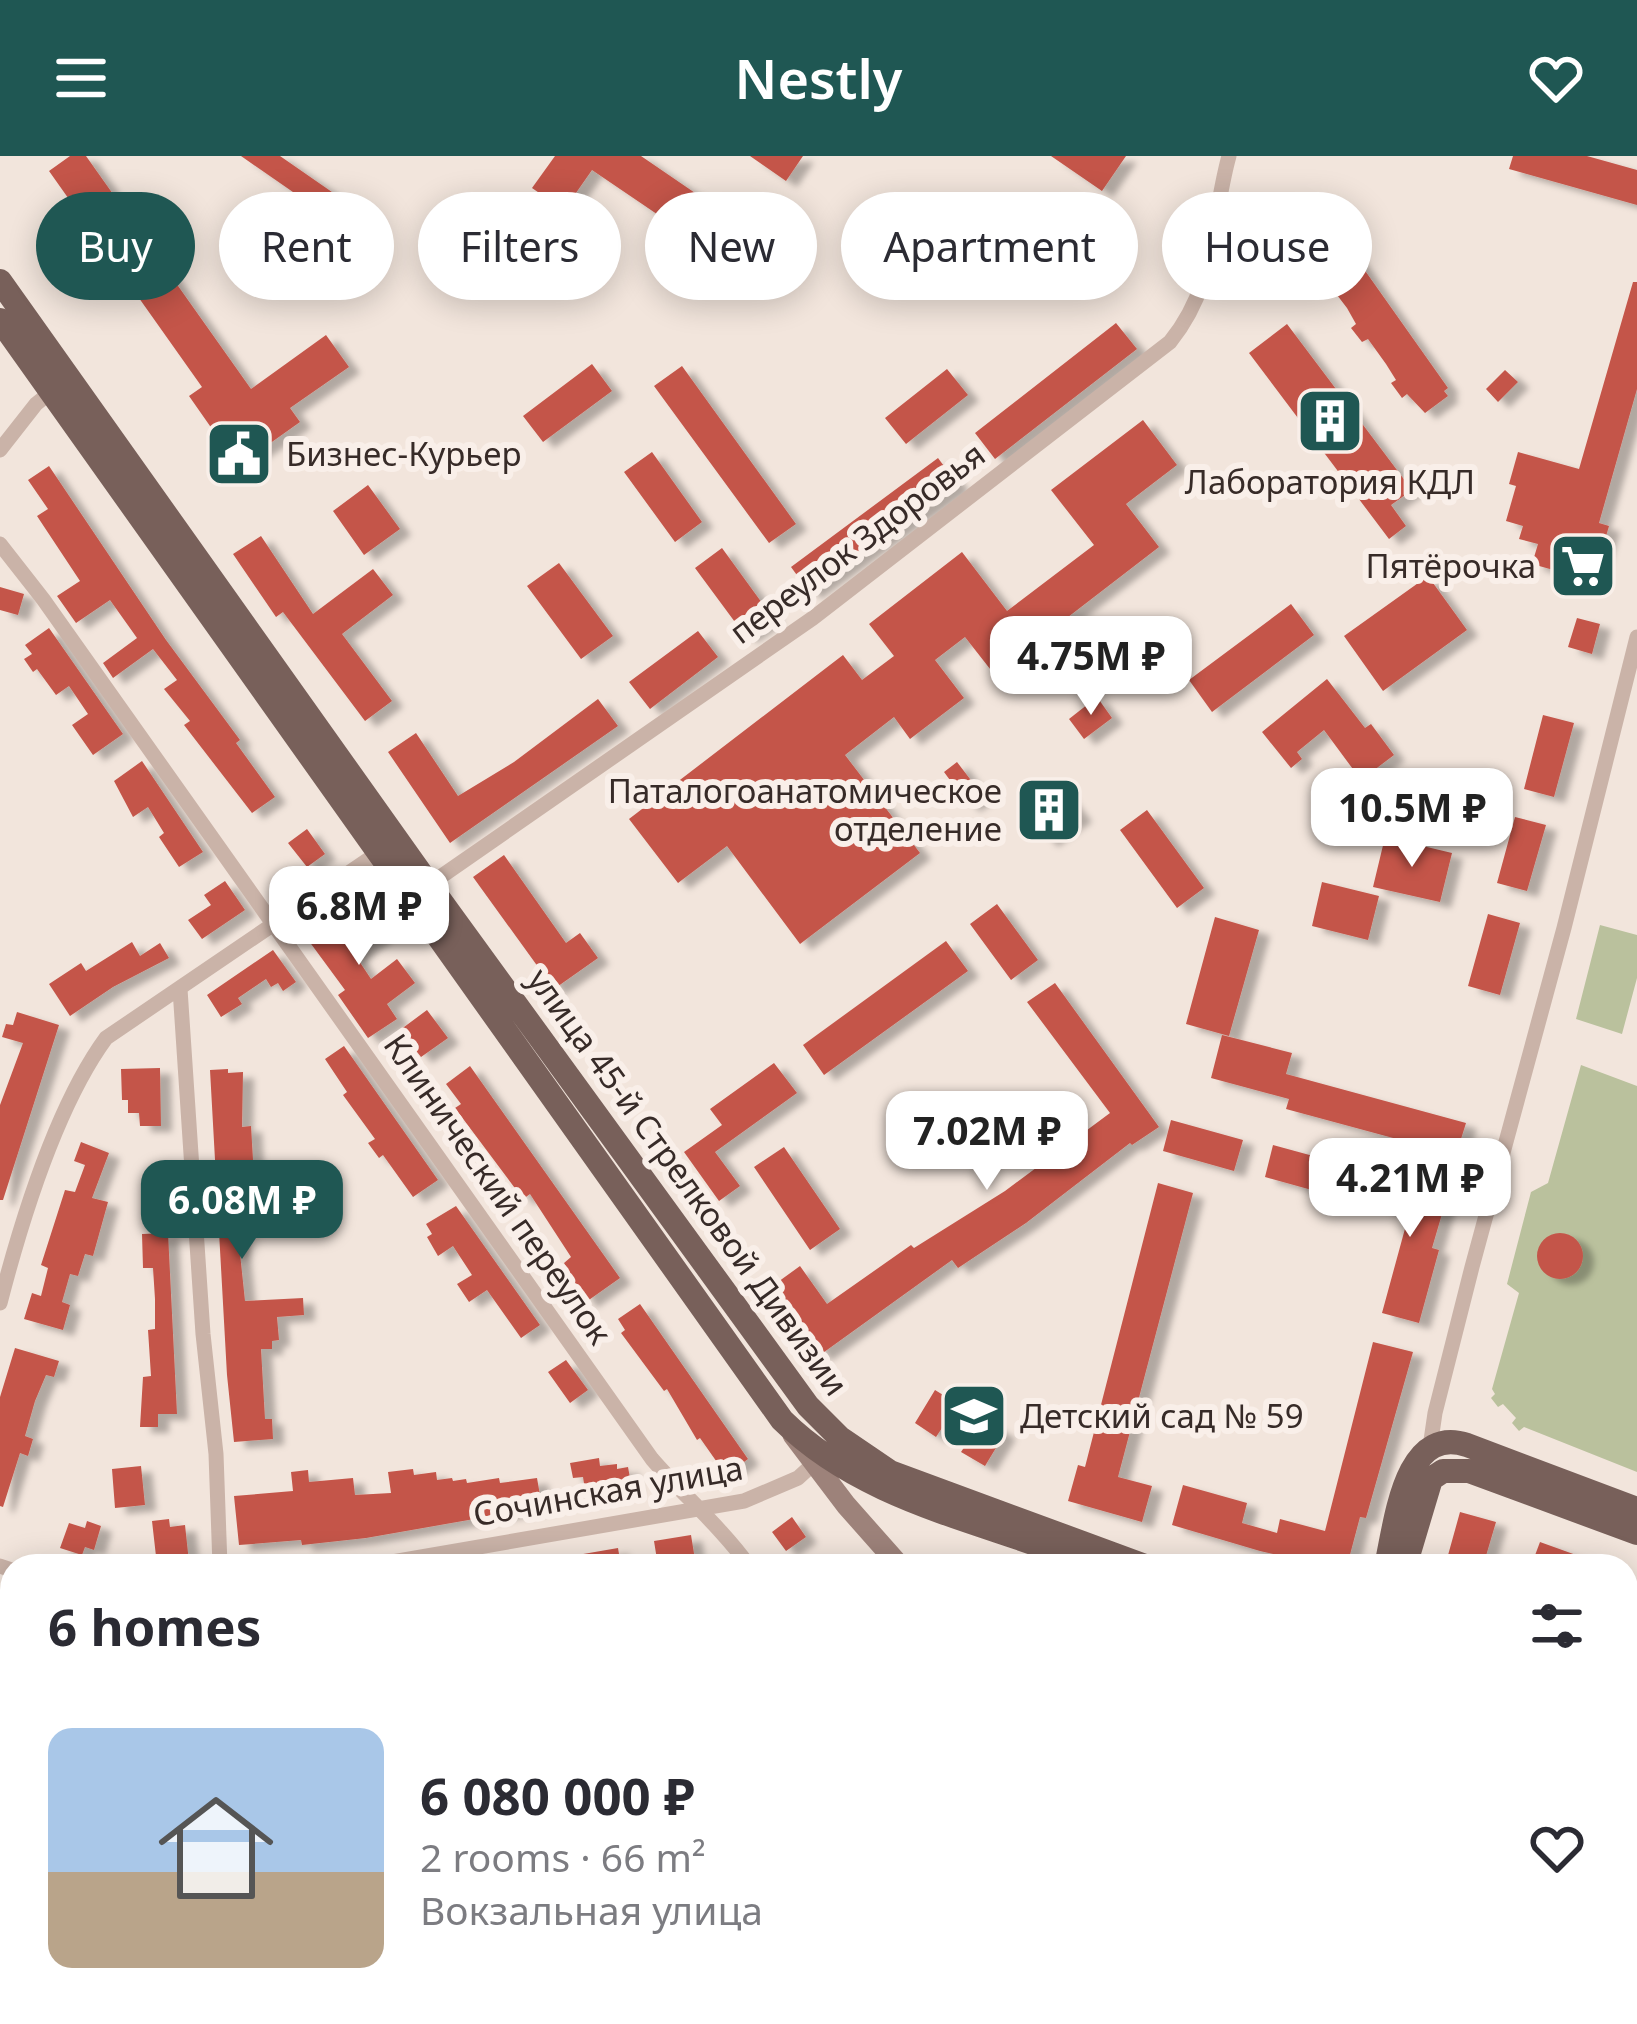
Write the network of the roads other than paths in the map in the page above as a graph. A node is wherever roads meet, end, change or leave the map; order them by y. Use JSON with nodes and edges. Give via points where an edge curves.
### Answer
{"nodes":[{"id":1,"x":1229,"y":156,"type":"edge"},
{"id":2,"x":0,"y":281,"type":"edge"},
{"id":3,"x":0,"y":320,"type":"edge"},
{"id":4,"x":51,"y":392,"type":"junction"},
{"id":5,"x":0,"y":450,"type":"edge"},
{"id":6,"x":0,"y":544,"type":"edge"},
{"id":7,"x":1637,"y":638,"type":"edge"},
{"id":8,"x":378,"y":853,"type":"junction"},
{"id":9,"x":420,"y":891,"type":"junction"},
{"id":10,"x":275,"y":926,"type":"junction"},
{"id":11,"x":180,"y":989,"type":"junction"},
{"id":12,"x":0,"y":1303,"type":"edge"},
{"id":13,"x":1429,"y":1446,"type":"junction"},
{"id":14,"x":825,"y":1452,"type":"junction"},
{"id":15,"x":1431,"y":1479,"type":"junction"},
{"id":16,"x":696,"y":1509,"type":"junction"},
{"id":17,"x":1637,"y":1509,"type":"edge"},
{"id":18,"x":1637,"y":1533,"type":"edge"},
{"id":19,"x":220,"y":1554,"type":"edge"},
{"id":20,"x":438,"y":1554,"type":"edge"},
{"id":21,"x":740,"y":1554,"type":"edge"},
{"id":22,"x":892,"y":1554,"type":"edge"},
{"id":23,"x":1060,"y":1554,"type":"edge"},
{"id":24,"x":1112,"y":1554,"type":"edge"},
{"id":25,"x":1388,"y":1554,"type":"edge"},
{"id":26,"x":1409,"y":1554,"type":"edge"}],
"edges":[{"from":1,"to":9,"type":"street","name":"переулок Здоровья","via":[[1207,278],[1170,342],[813,618]]},
{"from":2,"to":9,"type":"main road","name":"улица 45-й Стрелковой Дивизии"},
{"from":3,"to":4,"type":"main road","name":"улица 45-й Стрелковой Дивизии"},
{"from":4,"to":5,"type":"street"},
{"from":4,"to":8,"type":"main road","name":"улица 45-й Стрелковой Дивизии"},
{"from":6,"to":10,"type":"street","name":"Клинический переулок"},
{"from":7,"to":13,"type":"street"},
{"from":8,"to":9,"type":"main road","name":"улица 45-й Стрелковой Дивизии"},
{"from":8,"to":10,"type":"street"},
{"from":9,"to":14,"type":"main road","name":"улица 45-й Стрелковой Дивизии","via":[[808,1406]]},
{"from":9,"to":14,"type":"main road","name":"улица 45-й Стрелковой Дивизии","via":[[782,1420]]},
{"from":10,"to":11,"type":"street"},
{"from":10,"to":16,"type":"street","name":"Клинический переулок","via":[[652,1459]]},
{"from":11,"to":12,"type":"street","via":[[106,1038],[87,1064]]},
{"from":11,"to":19,"type":"street"},
{"from":13,"to":15,"type":"street"},
{"from":13,"to":17,"type":"main road","via":[[1453,1440]]},
{"from":13,"to":25,"type":"main road","via":[[1411,1474]]},
{"from":14,"to":16,"type":"street","name":"Сочинская улица","via":[[766,1493]]},
{"from":14,"to":22,"type":"main road"},
{"from":14,"to":23,"type":"main road","name":"улица 45-й Стрелковой Дивизии","via":[[881,1488]]},
{"from":14,"to":24,"type":"main road","name":"улица 45-й Стрелковой Дивизии"},
{"from":15,"to":18,"type":"main road","via":[[1469,1471]]},
{"from":15,"to":26,"type":"main road"},
{"from":16,"to":20,"type":"street","name":"Сочинская улица"},
{"from":16,"to":21,"type":"street","name":"Клинический переулок"}]}
